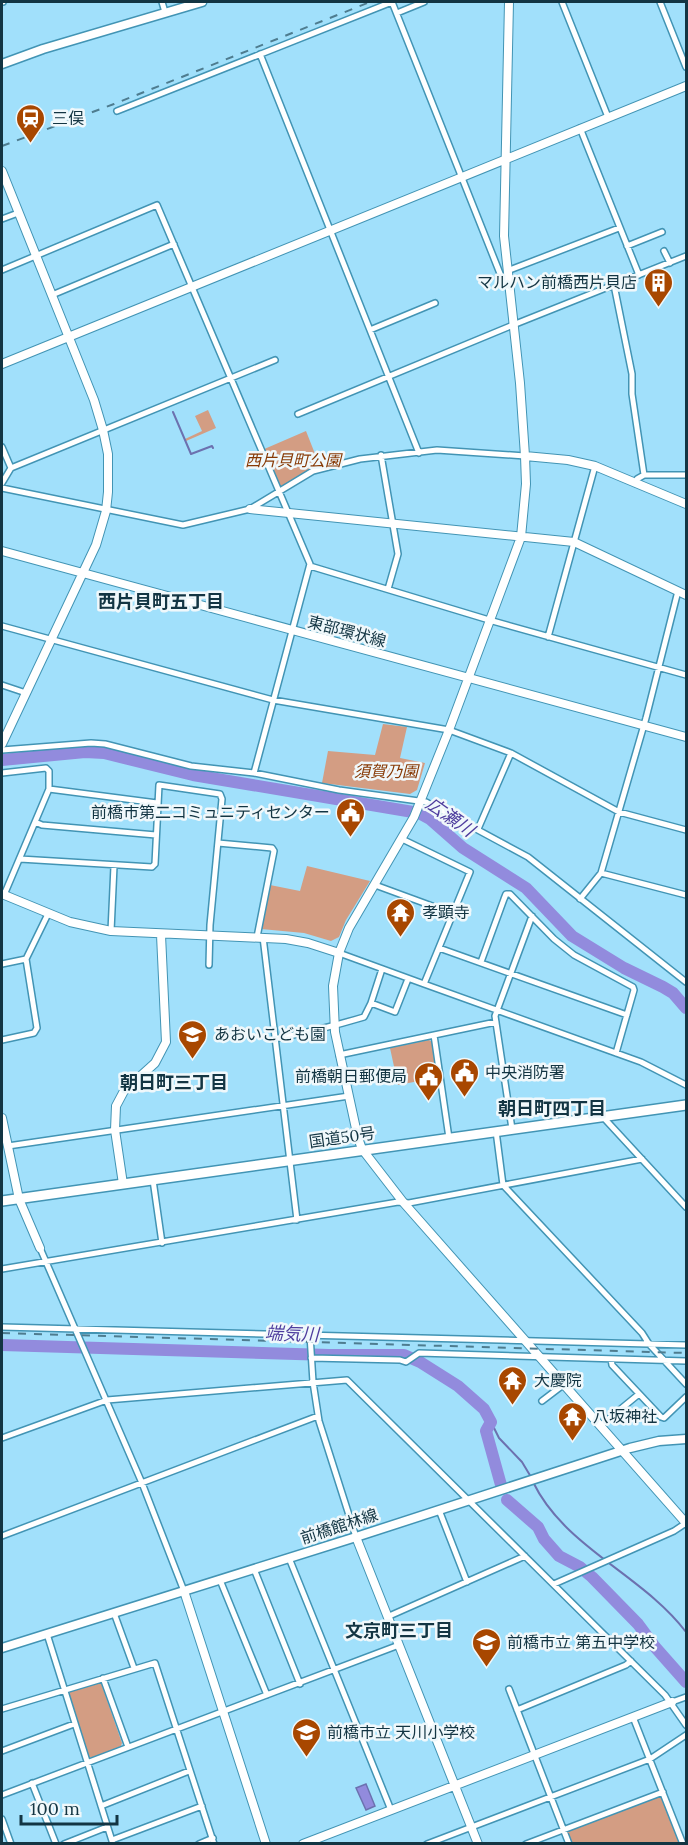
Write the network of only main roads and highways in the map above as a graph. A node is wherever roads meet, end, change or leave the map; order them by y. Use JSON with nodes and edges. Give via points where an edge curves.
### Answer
{"nodes":[{"id":1,"x":202,"y":2,"type":"edge"},
{"id":2,"x":2,"y":64,"type":"edge"},
{"id":3,"x":687,"y":1105,"type":"edge"},
{"id":4,"x":2,"y":1201,"type":"edge"},
{"id":5,"x":687,"y":1439,"type":"edge"},
{"id":6,"x":2,"y":1648,"type":"edge"}],
"edges":[{"from":1,"to":2,"type":"main road"},
{"from":3,"to":4,"type":"highway","name":"国道50号"},
{"from":5,"to":6,"type":"main road","name":"前橋館林線","via":[[659,1441],[623,1451]]}]}
